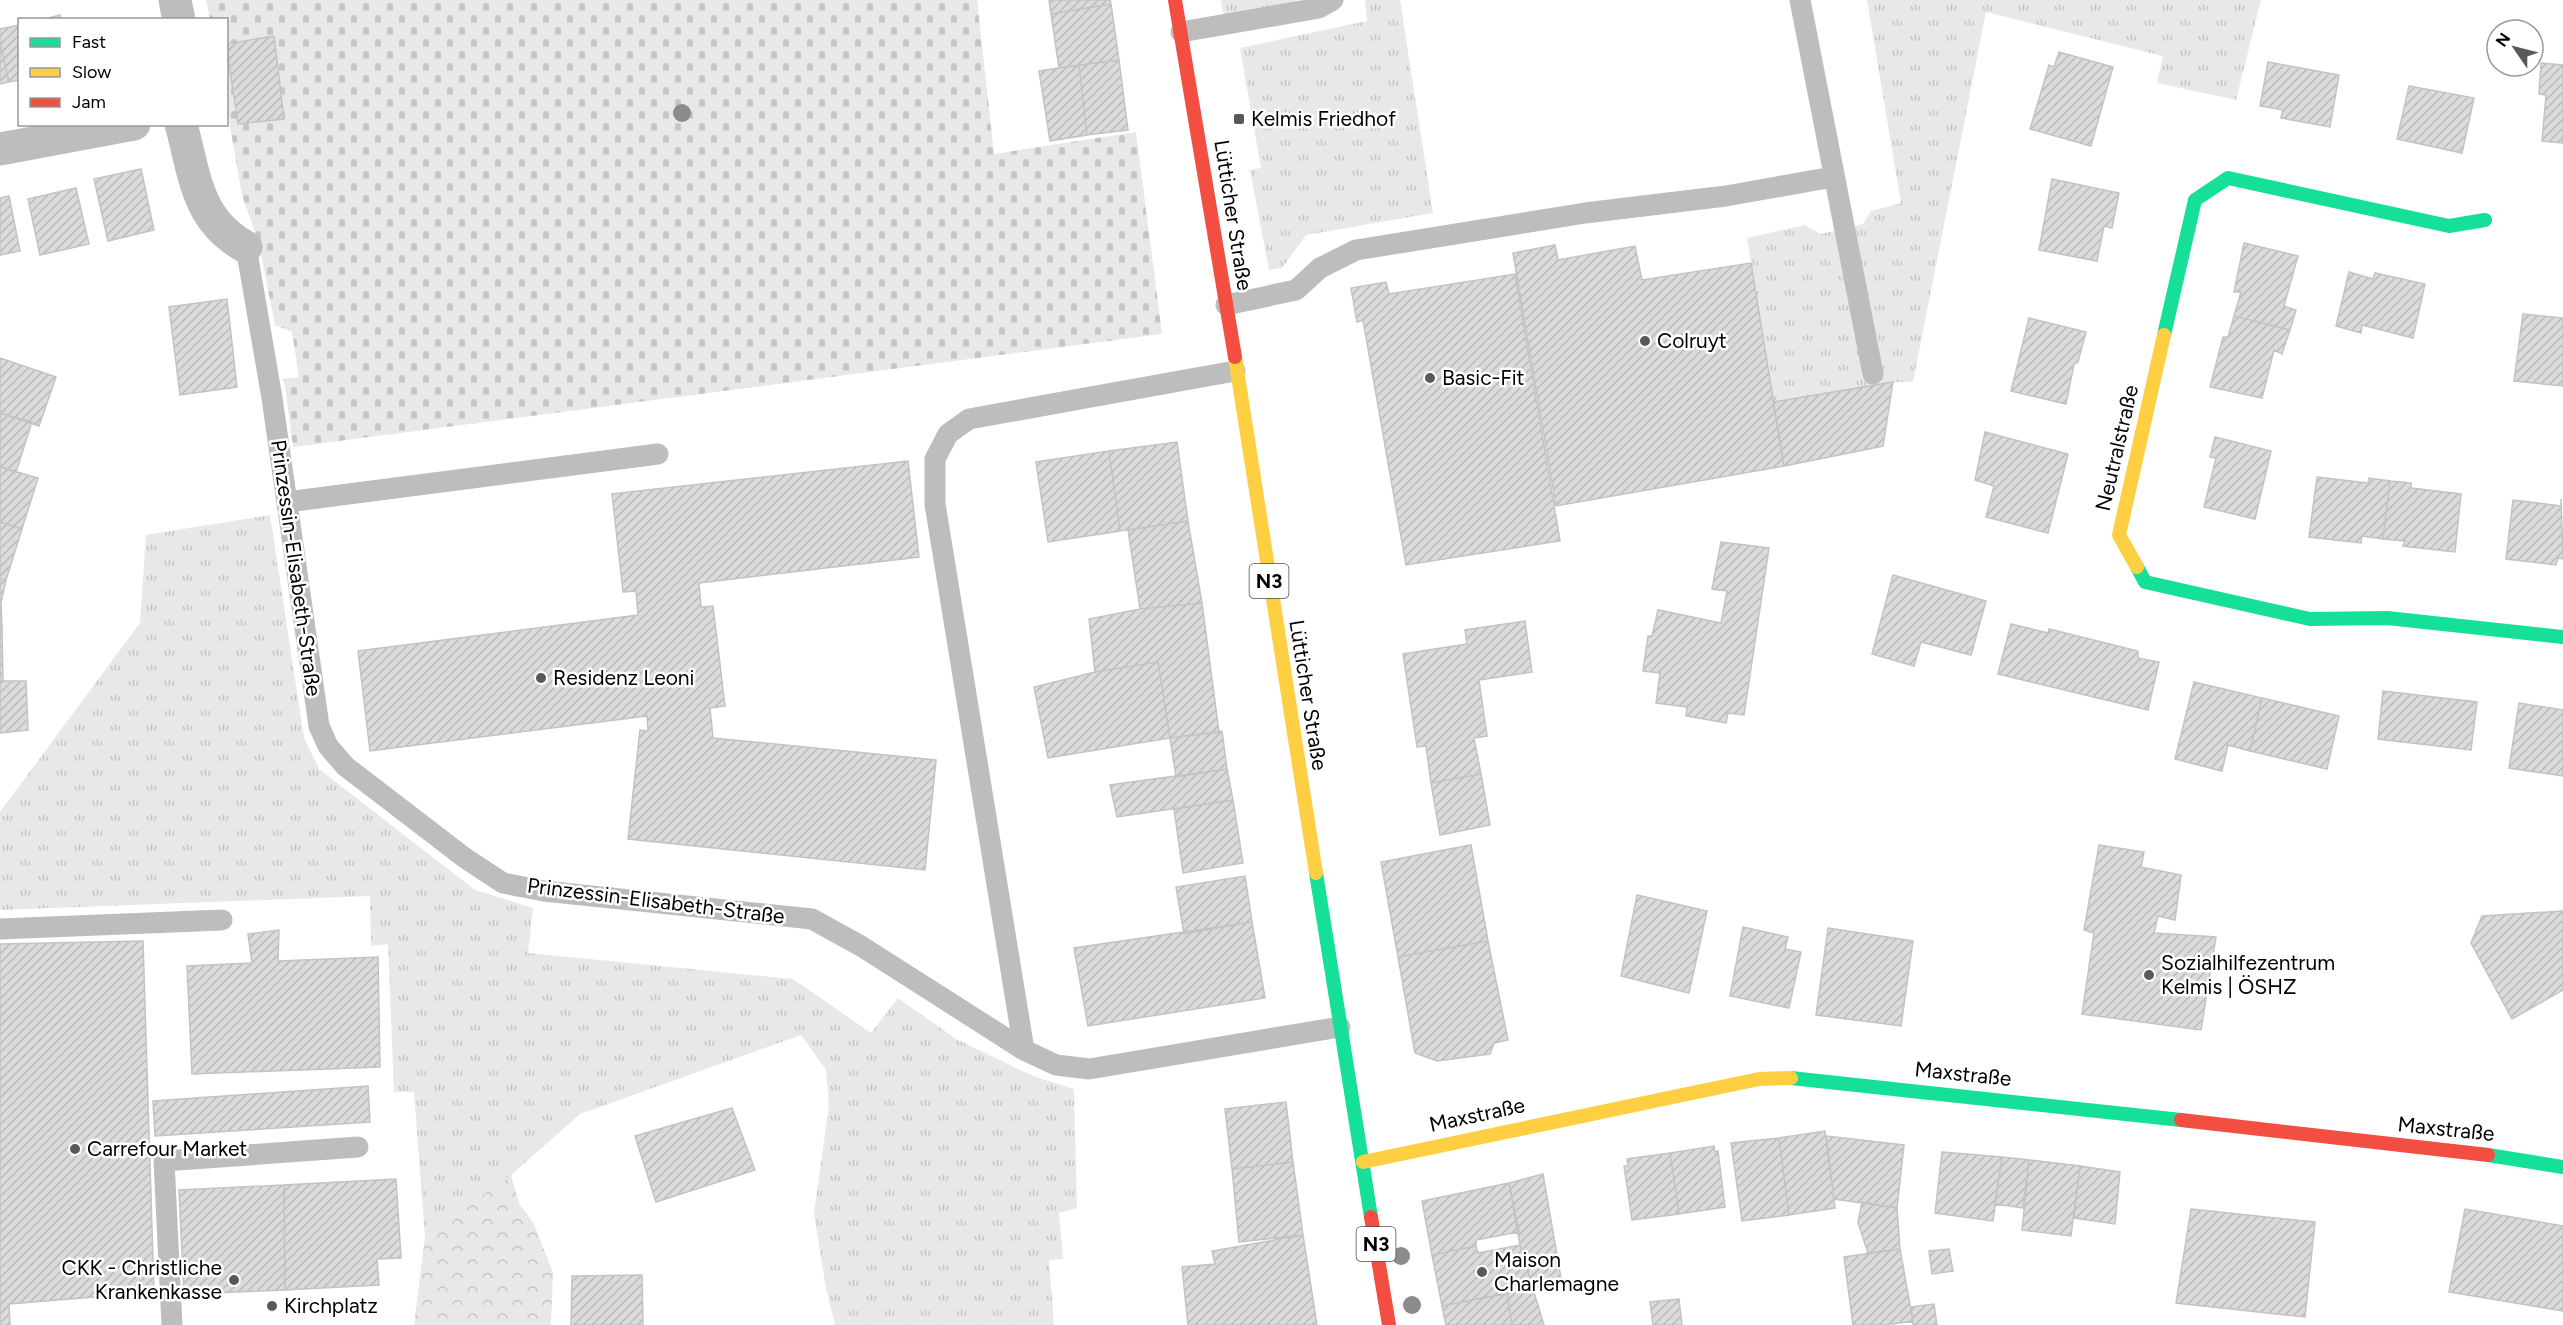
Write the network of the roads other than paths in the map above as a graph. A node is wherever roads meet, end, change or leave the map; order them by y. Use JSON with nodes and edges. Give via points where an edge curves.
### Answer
{"nodes":[{"id":1,"x":175,"y":0,"type":"edge"},
{"id":2,"x":1175,"y":0,"type":"edge"},
{"id":3,"x":1333,"y":0,"type":"edge"},
{"id":4,"x":1800,"y":0,"type":"edge"},
{"id":5,"x":179,"y":18,"type":"edge"},
{"id":6,"x":1181,"y":32,"type":"junction"},
{"id":7,"x":123,"y":126,"type":"edge"},
{"id":8,"x":182,"y":126,"type":"edge"},
{"id":9,"x":0,"y":149,"type":"edge"},
{"id":10,"x":1833,"y":177,"type":"junction"},
{"id":11,"x":2485,"y":220,"type":"dead end"},
{"id":12,"x":246,"y":247,"type":"joint"},
{"id":13,"x":1226,"y":305,"type":"junction"},
{"id":14,"x":1235,"y":371,"type":"junction"},
{"id":15,"x":1873,"y":374,"type":"dead end"},
{"id":16,"x":658,"y":454,"type":"dead end"},
{"id":17,"x":287,"y":502,"type":"junction"},
{"id":18,"x":2563,"y":637,"type":"edge"},
{"id":19,"x":222,"y":920,"type":"dead end"},
{"id":20,"x":0,"y":929,"type":"edge"},
{"id":21,"x":1340,"y":1027,"type":"junction"},
{"id":22,"x":1024,"y":1050,"type":"junction"},
{"id":23,"x":358,"y":1147,"type":"dead end"},
{"id":24,"x":1363,"y":1162,"type":"junction"},
{"id":25,"x":2563,"y":1167,"type":"edge"},
{"id":26,"x":172,"y":1325,"type":"edge"},
{"id":27,"x":1389,"y":1325,"type":"edge"}],
"edges":[{"from":1,"to":5,"type":"street"},
{"from":2,"to":6,"type":"street","name":"Lütticher Straße","number":"N3"},
{"from":3,"to":6,"type":"lane","via":[[1319,8]]},
{"from":4,"to":10,"type":"lane"},
{"from":6,"to":13,"type":"street","name":"Lütticher Straße","number":"N3"},
{"from":7,"to":9,"type":"street"},
{"from":8,"to":12,"type":"street","via":[[205,210],[228,237]]},
{"from":10,"to":13,"type":"lane","via":[[1356,250],[1320,268],[1296,290]]},
{"from":10,"to":15,"type":"lane"},
{"from":11,"to":18,"type":"street","name":"Neutralstraße","via":[[2449,226],[2228,178],[2195,200],[2119,535],[2145,582],[2310,619],[2387,618]]},
{"from":12,"to":17,"type":"lane","name":"Prinzessin-Elisabeth-Straße"},
{"from":13,"to":14,"type":"street","name":"Lütticher Straße","number":"N3"},
{"from":14,"to":21,"type":"street","name":"Lütticher Straße","number":"N3"},
{"from":14,"to":22,"type":"lane","via":[[969,419],[948,435],[935,459],[935,504],[948,592]]},
{"from":16,"to":17,"type":"lane"},
{"from":17,"to":22,"type":"lane","name":"Prinzessin-Elisabeth-Straße","via":[[319,726],[328,746],[345,766],[465,858],[503,882],[544,891],[812,919]]},
{"from":19,"to":20,"type":"lane"},
{"from":21,"to":22,"type":"lane","name":"Prinzessin-Elisabeth-Straße","via":[[1089,1069],[1056,1065]]},
{"from":21,"to":24,"type":"street","name":"Lütticher Straße","number":"N3"},
{"from":23,"to":26,"type":"lane","via":[[164,1161]]},
{"from":24,"to":25,"type":"street","name":"Maxstraße","via":[[1759,1078],[1803,1077],[2509,1157]]},
{"from":24,"to":27,"type":"street","name":"Lütticher Straße","number":"N3"}]}
